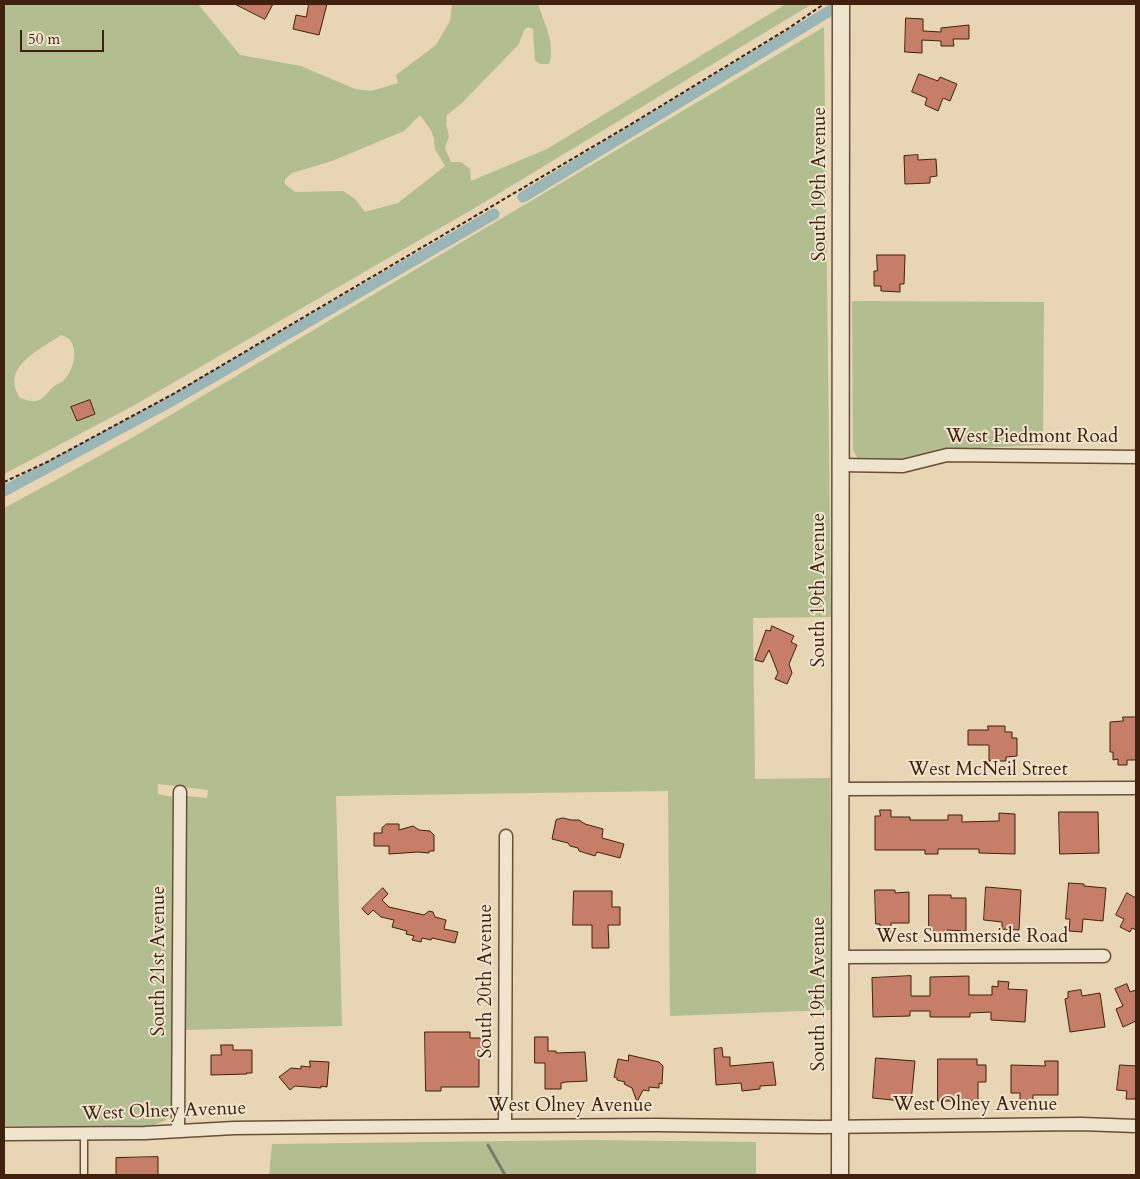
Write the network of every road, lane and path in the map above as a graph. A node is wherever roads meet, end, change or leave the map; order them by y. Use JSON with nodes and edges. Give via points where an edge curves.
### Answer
{"nodes":[{"id":1,"x":824,"y":4,"type":"edge"},
{"id":2,"x":841,"y":4,"type":"edge"},
{"id":3,"x":1136,"y":457,"type":"edge"},
{"id":4,"x":840,"y":465,"type":"junction"},
{"id":5,"x":4,"y":482,"type":"edge"},
{"id":6,"x":1136,"y":788,"type":"edge"},
{"id":7,"x":841,"y":789,"type":"junction"},
{"id":8,"x":180,"y":792,"type":"dead end"},
{"id":9,"x":506,"y":836,"type":"dead end"},
{"id":10,"x":1104,"y":956,"type":"dead end"},
{"id":11,"x":840,"y":957,"type":"junction"},
{"id":12,"x":505,"y":1126,"type":"junction"},
{"id":13,"x":840,"y":1126,"type":"junction"},
{"id":14,"x":1136,"y":1126,"type":"edge"},
{"id":15,"x":178,"y":1131,"type":"junction"},
{"id":16,"x":84,"y":1133,"type":"junction"},
{"id":17,"x":4,"y":1134,"type":"edge"},
{"id":18,"x":84,"y":1175,"type":"edge"},
{"id":19,"x":840,"y":1175,"type":"edge"}],
"edges":[{"from":1,"to":5,"type":"path","via":[[628,126],[175,393]]},
{"from":2,"to":4,"type":"street","name":"South 19th Avenue"},
{"from":3,"to":4,"type":"street","name":"West Piedmont Road","via":[[947,455],[903,466]]},
{"from":4,"to":7,"type":"street","name":"South 19th Avenue"},
{"from":6,"to":7,"type":"street","name":"West McNeil Street"},
{"from":7,"to":11,"type":"street","name":"South 19th Avenue"},
{"from":8,"to":15,"type":"street","name":"South 21st Avenue"},
{"from":9,"to":12,"type":"street","name":"South 20th Avenue"},
{"from":10,"to":11,"type":"street","name":"West Summerside Road"},
{"from":11,"to":13,"type":"street","name":"South 19th Avenue"},
{"from":12,"to":13,"type":"street","name":"West Olney Avenue"},
{"from":12,"to":15,"type":"street","name":"West Olney Avenue","via":[[266,1127]]},
{"from":13,"to":14,"type":"street","name":"West Olney Avenue"},
{"from":13,"to":19,"type":"street","name":"South 19th Avenue"},
{"from":15,"to":16,"type":"street","name":"West Olney Avenue"},
{"from":16,"to":17,"type":"street","name":"West Olney Avenue"},
{"from":16,"to":18,"type":"lane"}]}
